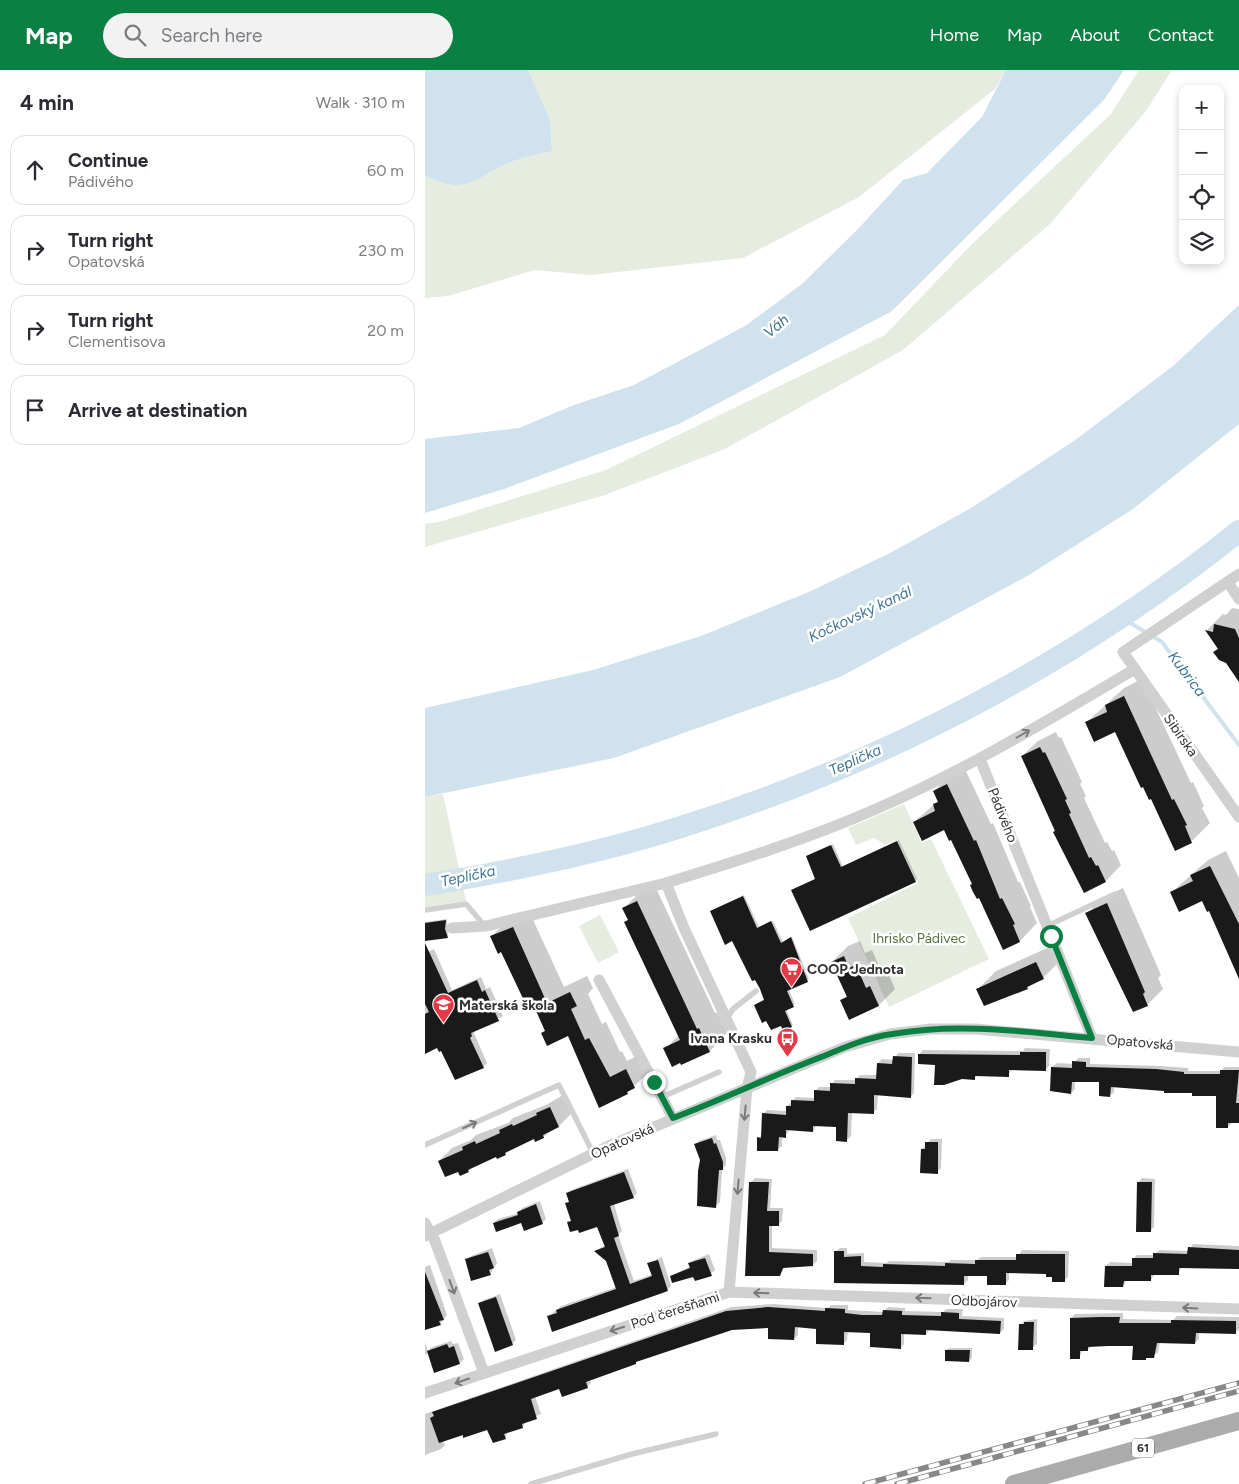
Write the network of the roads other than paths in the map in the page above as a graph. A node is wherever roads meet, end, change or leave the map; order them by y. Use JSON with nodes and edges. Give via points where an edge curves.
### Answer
{"nodes":[{"id":1,"x":1239,"y":574,"type":"edge"},
{"id":2,"x":1228,"y":582,"type":"junction"},
{"id":3,"x":1239,"y":599,"type":"edge"},
{"id":4,"x":1135,"y":669,"type":"junction"},
{"id":5,"x":981,"y":759,"type":"junction"},
{"id":6,"x":1239,"y":817,"type":"edge"},
{"id":7,"x":666,"y":883,"type":"junction"},
{"id":8,"x":1115,"y":894,"type":"dead end"},
{"id":9,"x":425,"y":910,"type":"edge"},
{"id":10,"x":486,"y":926,"type":"junction"},
{"id":11,"x":1047,"y":926,"type":"junction"},
{"id":12,"x":453,"y":928,"type":"dead end"},
{"id":13,"x":599,"y":980,"type":"dead end"},
{"id":14,"x":756,"y":992,"type":"dead end"},
{"id":15,"x":727,"y":1020,"type":"junction"},
{"id":16,"x":1092,"y":1038,"type":"junction"},
{"id":17,"x":1239,"y":1052,"type":"edge"},
{"id":18,"x":719,"y":1072,"type":"dead end"},
{"id":19,"x":747,"y":1088,"type":"junction"},
{"id":20,"x":662,"y":1097,"type":"junction"},
{"id":21,"x":673,"y":1118,"type":"junction"},
{"id":22,"x":425,"y":1145,"type":"edge"},
{"id":23,"x":593,"y":1153,"type":"junction"},
{"id":24,"x":427,"y":1231,"type":"edge"},
{"id":25,"x":729,"y":1292,"type":"junction"},
{"id":26,"x":1239,"y":1309,"type":"edge"},
{"id":27,"x":484,"y":1373,"type":"junction"},
{"id":28,"x":425,"y":1393,"type":"edge"},
{"id":29,"x":1239,"y":1421,"type":"edge"},
{"id":30,"x":716,"y":1434,"type":"dead end"},
{"id":31,"x":531,"y":1484,"type":"edge"},
{"id":32,"x":1013,"y":1484,"type":"edge"}],
"edges":[{"from":1,"to":2,"type":"street"},
{"from":2,"to":3,"type":"street"},
{"from":2,"to":4,"type":"street","name":"Sibírska","via":[[1123,652]]},
{"from":5,"to":4,"type":"street","one_way":true},
{"from":4,"to":6,"type":"street","name":"Sibírska"},
{"from":5,"to":7,"type":"street","via":[[848,820],[774,849]]},
{"from":5,"to":11,"type":"street","name":"Pádivého"},
{"from":7,"to":10,"type":"street"},
{"from":7,"to":15,"type":"street","via":[[683,928]]},
{"from":8,"to":11,"type":"lane"},
{"from":9,"to":10,"type":"lane","via":[[466,904]]},
{"from":10,"to":12,"type":"street"},
{"from":11,"to":16,"type":"street","name":"Pádivého"},
{"from":13,"to":20,"type":"street"},
{"from":14,"to":15,"type":"lane","via":[[733,1009]]},
{"from":15,"to":19,"type":"street","via":[[751,1072]]},
{"from":16,"to":17,"type":"street","name":"Opatovská"},
{"from":16,"to":19,"type":"street","name":"Opatovská","via":[[975,1029],[931,1029],[890,1034],[845,1047]]},
{"from":18,"to":20,"type":"lane"},
{"from":19,"to":21,"type":"street","name":"Opatovská"},
{"from":19,"to":25,"type":"street","name":"Pod čerešňami","one_way":true},
{"from":20,"to":21,"type":"street"},
{"from":21,"to":23,"type":"street","name":"Opatovská"},
{"from":22,"to":23,"type":"lane","one_way":true,"via":[[559,1085]]},
{"from":23,"to":24,"type":"street","name":"Opatovská"},
{"from":24,"to":27,"type":"street","one_way":true},
{"from":26,"to":25,"type":"street","name":"Odbojárov","one_way":true},
{"from":25,"to":27,"type":"street","name":"Pod čerešňami","one_way":true},
{"from":27,"to":28,"type":"street","name":"Pod čerešňami","one_way":true},
{"from":29,"to":32,"type":"main road","number":"61"},
{"from":30,"to":31,"type":"lane","via":[[632,1454]]}]}
